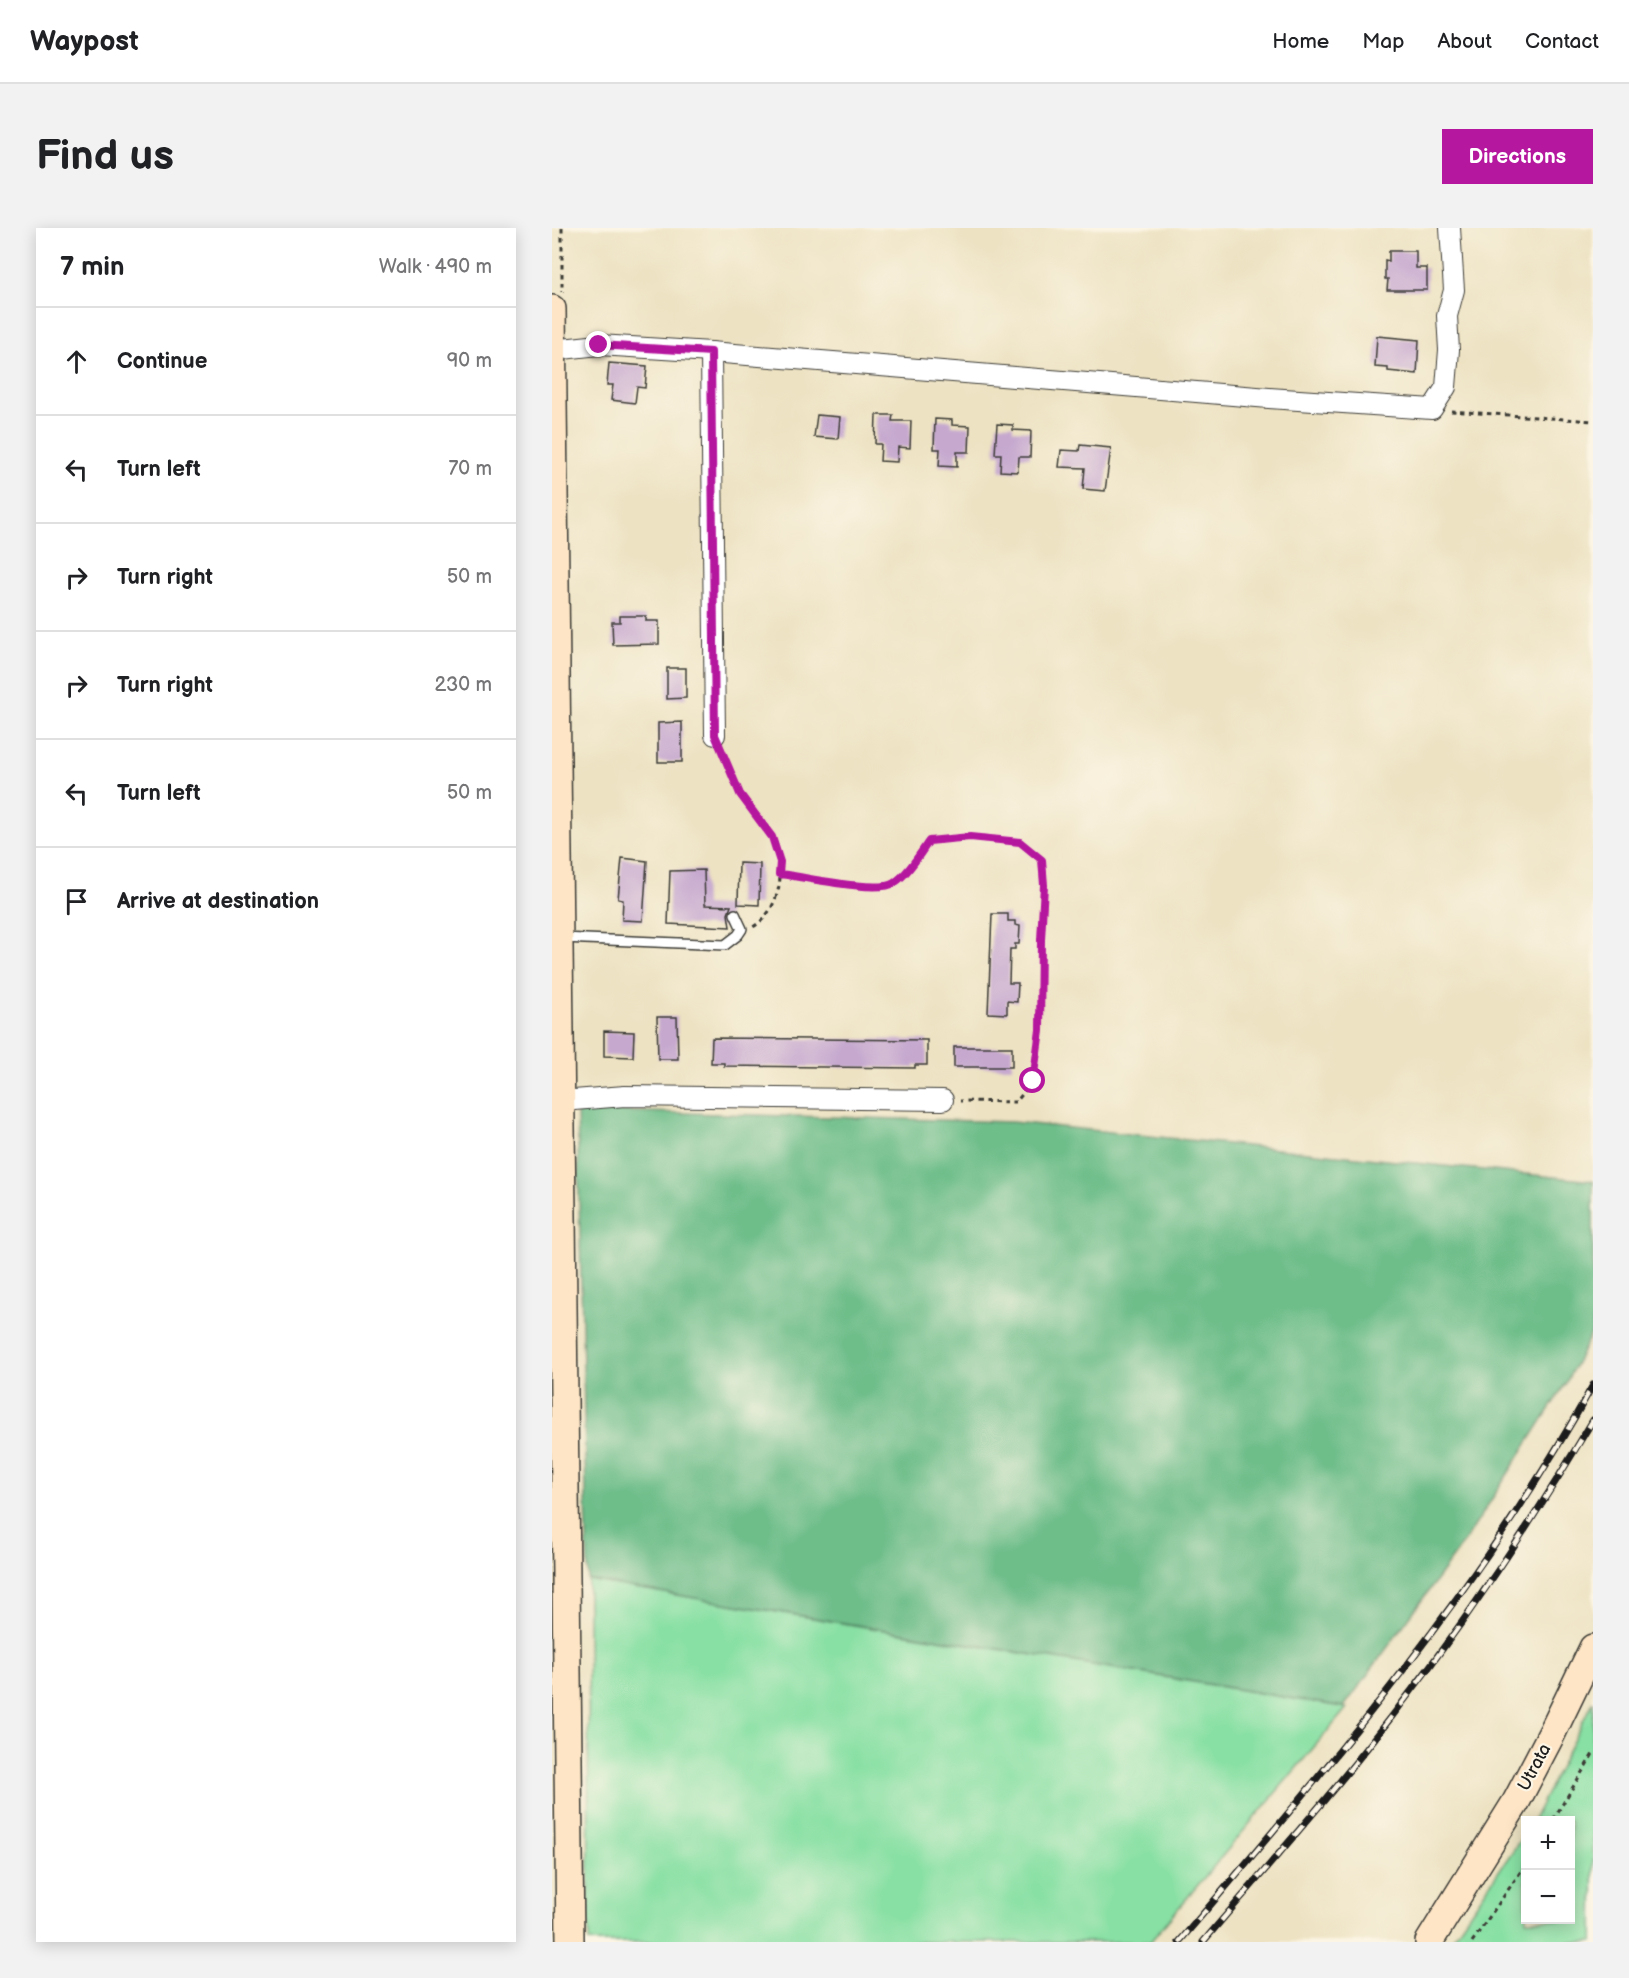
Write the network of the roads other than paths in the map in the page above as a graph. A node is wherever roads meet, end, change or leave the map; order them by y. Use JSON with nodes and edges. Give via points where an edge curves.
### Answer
{"nodes":[{"id":1,"x":1450,"y":228,"type":"edge"},
{"id":2,"x":552,"y":309,"type":"edge"},
{"id":3,"x":553,"y":350,"type":"edge"},
{"id":4,"x":711,"y":352,"type":"junction"},
{"id":5,"x":715,"y":735,"type":"road end"},
{"id":6,"x":735,"y":914,"type":"dead end"},
{"id":7,"x":559,"y":938,"type":"junction"},
{"id":8,"x":943,"y":1100,"type":"road end"},
{"id":9,"x":561,"y":1101,"type":"junction"},
{"id":10,"x":1593,"y":1648,"type":"edge"},
{"id":11,"x":570,"y":1942,"type":"edge"},
{"id":12,"x":1429,"y":1942,"type":"edge"}],
"edges":[{"from":1,"to":4,"type":"street","via":[[1454,290],[1447,316],[1446,387],[1432,409]]},
{"from":2,"to":3,"type":"street"},
{"from":3,"to":4,"type":"street","via":[[599,345]]},
{"from":3,"to":7,"type":"street"},
{"from":4,"to":5,"type":"street"},
{"from":6,"to":7,"type":"lane","via":[[742,929],[725,945]]},
{"from":7,"to":9,"type":"street"},
{"from":8,"to":9,"type":"street","via":[[625,1096]]},
{"from":9,"to":11,"type":"street"},
{"from":10,"to":12,"type":"street","name":"Utrata","via":[[1516,1802]]}]}
